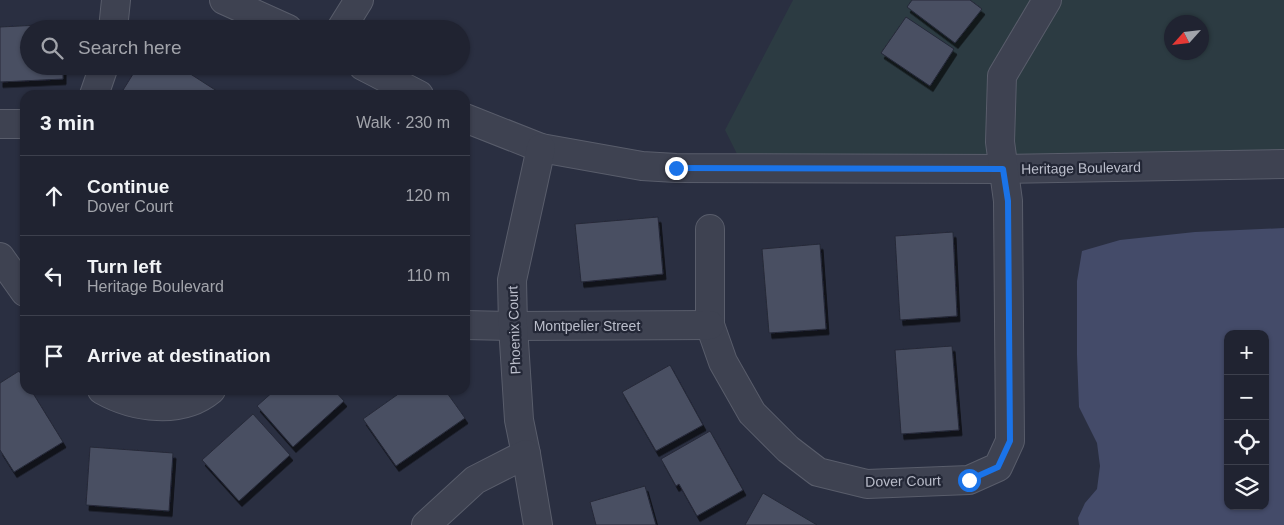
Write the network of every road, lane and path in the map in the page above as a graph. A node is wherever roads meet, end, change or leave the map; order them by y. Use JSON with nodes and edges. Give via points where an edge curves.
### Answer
{"nodes":[{"id":1,"x":116,"y":0,"type":"edge"},
{"id":2,"x":224,"y":0,"type":"edge"},
{"id":3,"x":358,"y":0,"type":"edge"},
{"id":4,"x":1047,"y":0,"type":"edge"},
{"id":5,"x":114,"y":20,"type":"edge"},
{"id":6,"x":268,"y":20,"type":"edge"},
{"id":7,"x":346,"y":20,"type":"edge"},
{"id":8,"x":101,"y":75,"type":"edge"},
{"id":9,"x":380,"y":75,"type":"edge"},
{"id":10,"x":96,"y":90,"type":"edge"},
{"id":11,"x":409,"y":90,"type":"edge"},
{"id":12,"x":470,"y":120,"type":"edge"},
{"id":13,"x":0,"y":124,"type":"edge"},
{"id":14,"x":20,"y":124,"type":"edge"},
{"id":15,"x":541,"y":148,"type":"junction"},
{"id":16,"x":1284,"y":164,"type":"edge"},
{"id":17,"x":1003,"y":169,"type":"junction"},
{"id":18,"x":710,"y":229,"type":"dead end"},
{"id":19,"x":0,"y":257,"type":"edge"},
{"id":20,"x":20,"y":285,"type":"edge"},
{"id":21,"x":710,"y":324,"type":"junction"},
{"id":22,"x":470,"y":325,"type":"edge"},
{"id":23,"x":513,"y":326,"type":"junction"},
{"id":24,"x":114,"y":395,"type":"edge"},
{"id":25,"x":205,"y":395,"type":"edge"},
{"id":26,"x":526,"y":454,"type":"junction"},
{"id":27,"x":426,"y":525,"type":"edge"},
{"id":28,"x":538,"y":525,"type":"edge"}],
"edges":[{"from":1,"to":5,"type":"street"},
{"from":2,"to":6,"type":"street"},
{"from":3,"to":7,"type":"street"},
{"from":4,"to":17,"type":"street","name":"Dover Court","via":[[1002,76],[1000,142]]},
{"from":8,"to":10,"type":"street"},
{"from":9,"to":11,"type":"street"},
{"from":12,"to":15,"type":"street","name":"Heritage Boulevard"},
{"from":13,"to":14,"type":"street"},
{"from":15,"to":17,"type":"street","name":"Heritage Boulevard","via":[[642,166],[676,168]]},
{"from":15,"to":23,"type":"street","name":"Phoenix Court","via":[[512,280]]},
{"from":16,"to":17,"type":"street","name":"Heritage Boulevard"},
{"from":17,"to":21,"type":"street","name":"Dover Court","via":[[1008,201],[1010,441],[998,467],[969,480],[867,484],[818,472],[788,449],[752,413],[723,362]]},
{"from":18,"to":21,"type":"street","name":"Dover Court"},
{"from":19,"to":20,"type":"street"},
{"from":21,"to":23,"type":"street","name":"Montpelier Street"},
{"from":22,"to":23,"type":"street","name":"Montpelier Street"},
{"from":23,"to":26,"type":"street","name":"Phoenix Court","via":[[519,420]]},
{"from":24,"to":25,"type":"street","via":[[157,406],[192,402]]},
{"from":26,"to":27,"type":"street","via":[[475,480]]},
{"from":26,"to":28,"type":"street","name":"Phoenix Court"}]}
